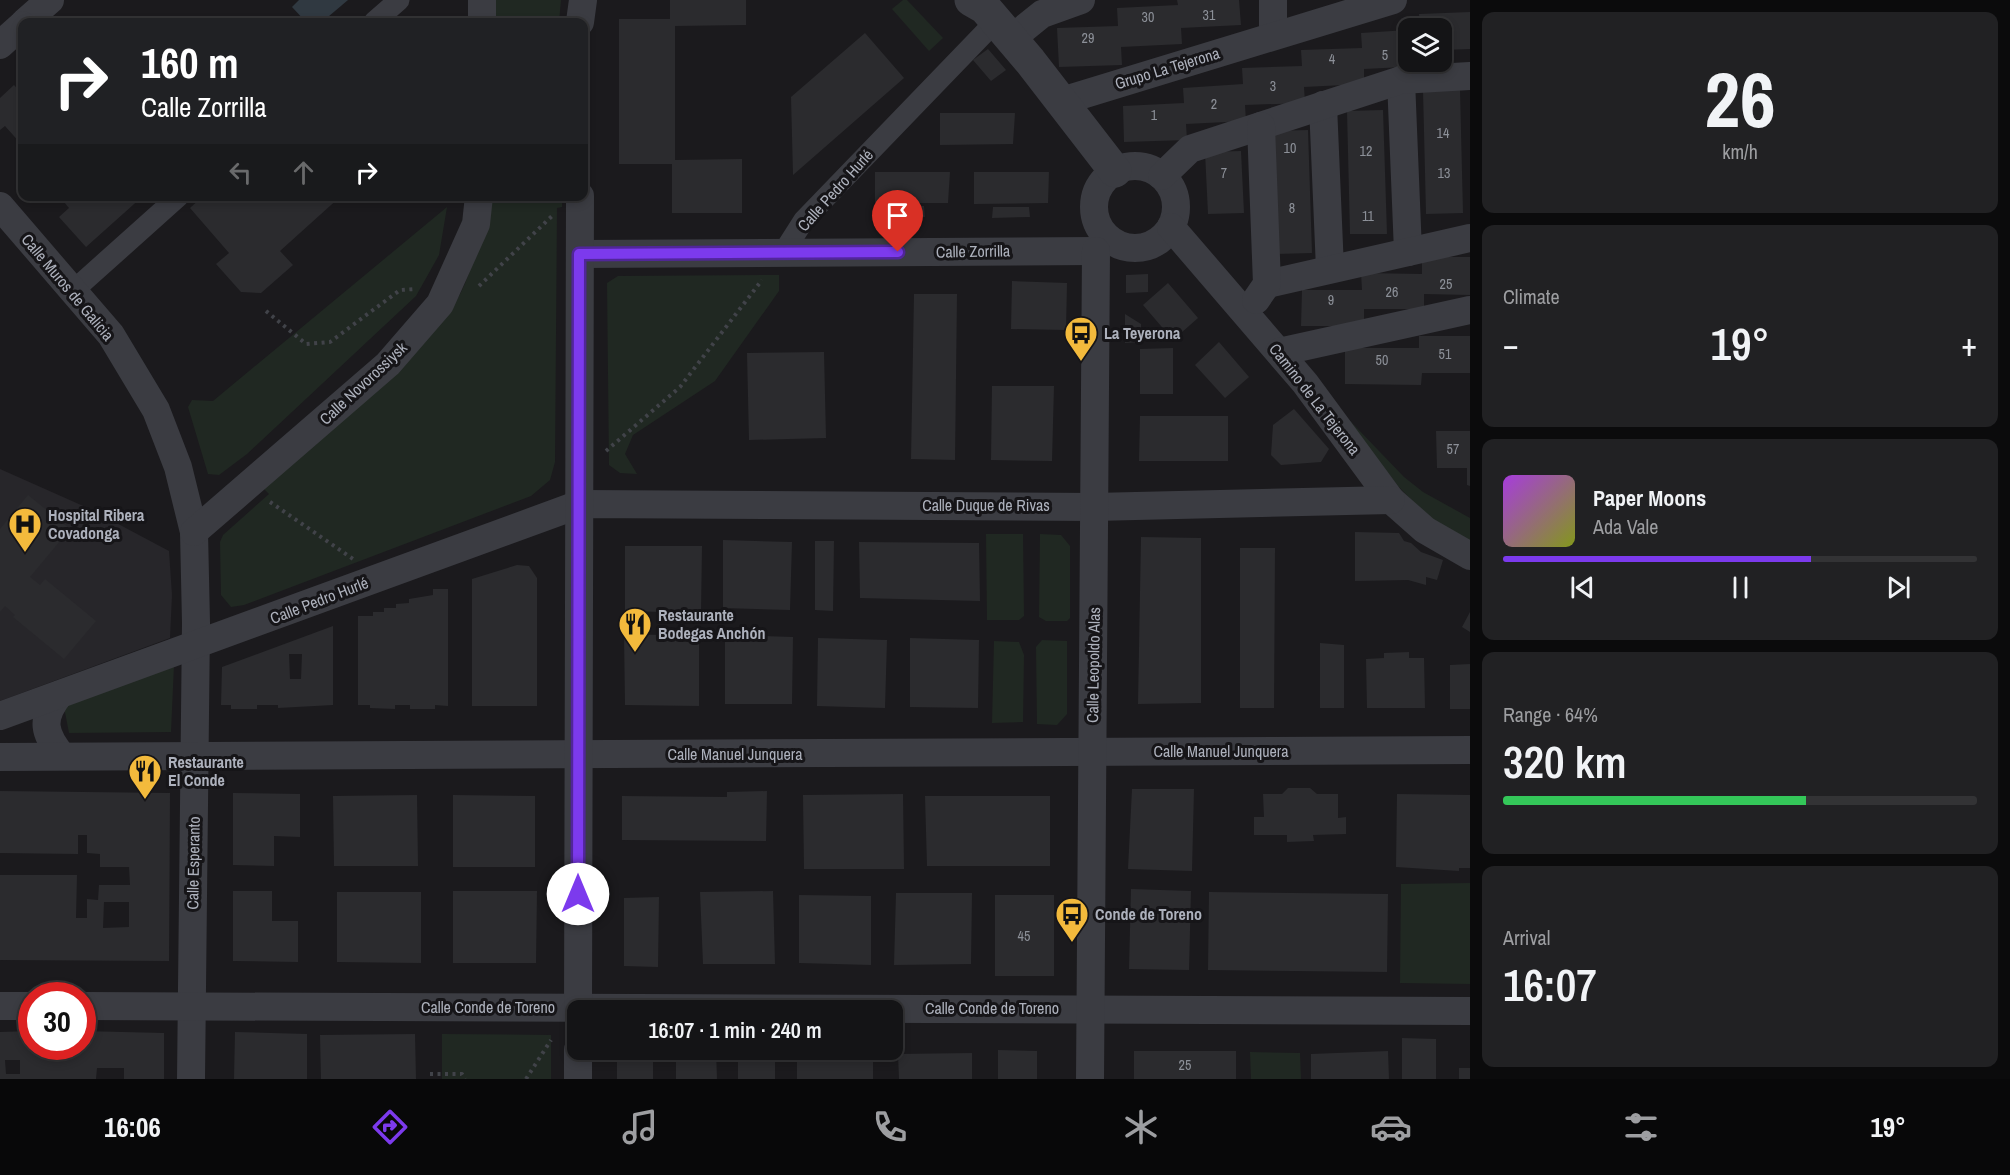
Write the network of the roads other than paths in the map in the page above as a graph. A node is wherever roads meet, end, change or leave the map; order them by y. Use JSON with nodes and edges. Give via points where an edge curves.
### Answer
{"nodes":[{"id":1,"x":50,"y":0,"type":"edge"},
{"id":2,"x":399,"y":0,"type":"edge"},
{"id":3,"x":482,"y":0,"type":"edge"},
{"id":4,"x":583,"y":0,"type":"edge"},
{"id":5,"x":1081,"y":0,"type":"edge"},
{"id":6,"x":1273,"y":0,"type":"edge"},
{"id":7,"x":1393,"y":0,"type":"edge"},
{"id":8,"x":1034,"y":7,"type":"edge"},
{"id":9,"x":990,"y":14,"type":"edge"},
{"id":10,"x":30,"y":18,"type":"edge"},
{"id":11,"x":379,"y":18,"type":"edge"},
{"id":12,"x":482,"y":18,"type":"edge"},
{"id":13,"x":581,"y":18,"type":"edge"},
{"id":14,"x":18,"y":29,"type":"edge"},
{"id":15,"x":1273,"y":34,"type":"junction"},
{"id":16,"x":0,"y":45,"type":"edge"},
{"id":17,"x":1470,"y":76,"type":"edge"},
{"id":18,"x":1401,"y":80,"type":"junction"},
{"id":19,"x":1062,"y":101,"type":"junction"},
{"id":20,"x":1323,"y":105,"type":"junction"},
{"id":21,"x":1261,"y":126,"type":"junction"},
{"id":22,"x":1115,"y":171,"type":"junction"},
{"id":23,"x":1162,"y":176,"type":"junction"},
{"id":24,"x":172,"y":201,"type":"edge"},
{"id":25,"x":478,"y":201,"type":"edge"},
{"id":26,"x":580,"y":201,"type":"edge"},
{"id":27,"x":0,"y":206,"type":"edge"},
{"id":28,"x":1171,"y":227,"type":"junction"},
{"id":29,"x":1470,"y":238,"type":"edge"},
{"id":30,"x":1101,"y":243,"type":"junction"},
{"id":31,"x":1408,"y":252,"type":"junction"},
{"id":32,"x":783,"y":253,"type":"junction"},
{"id":33,"x":579,"y":254,"type":"junction"},
{"id":34,"x":1330,"y":269,"type":"junction"},
{"id":35,"x":1267,"y":284,"type":"junction"},
{"id":36,"x":74,"y":290,"type":"junction"},
{"id":37,"x":1470,"y":310,"type":"edge"},
{"id":38,"x":1247,"y":314,"type":"junction"},
{"id":39,"x":1279,"y":352,"type":"junction"},
{"id":40,"x":1391,"y":500,"type":"junction"},
{"id":41,"x":580,"y":504,"type":"junction"},
{"id":42,"x":1094,"y":507,"type":"junction"},
{"id":43,"x":194,"y":532,"type":"junction"},
{"id":44,"x":1470,"y":556,"type":"edge"},
{"id":45,"x":195,"y":646,"type":"junction"},
{"id":46,"x":59,"y":695,"type":"junction"},
{"id":47,"x":0,"y":716,"type":"edge"},
{"id":48,"x":1470,"y":750,"type":"edge"},
{"id":49,"x":1092,"y":752,"type":"junction"},
{"id":50,"x":579,"y":755,"type":"junction"},
{"id":51,"x":62,"y":756,"type":"junction"},
{"id":52,"x":0,"y":757,"type":"edge"},
{"id":53,"x":194,"y":757,"type":"junction"},
{"id":54,"x":578,"y":1000,"type":"edge"},
{"id":55,"x":192,"y":1005,"type":"junction"},
{"id":56,"x":0,"y":1006,"type":"edge"},
{"id":57,"x":18,"y":1006,"type":"edge"},
{"id":58,"x":96,"y":1006,"type":"edge"},
{"id":59,"x":567,"y":1009,"type":"edge"},
{"id":60,"x":903,"y":1009,"type":"edge"},
{"id":61,"x":1091,"y":1009,"type":"junction"},
{"id":62,"x":1470,"y":1011,"type":"edge"},
{"id":63,"x":566,"y":1042,"type":"edge"},
{"id":64,"x":191,"y":1079,"type":"edge"},
{"id":65,"x":578,"y":1079,"type":"edge"},
{"id":66,"x":1090,"y":1079,"type":"edge"}],
"edges":[{"from":1,"to":10,"type":"street"},
{"from":2,"to":11,"type":"street"},
{"from":3,"to":12,"type":"street"},
{"from":4,"to":13,"type":"street"},
{"from":5,"to":8,"type":"street"},
{"from":6,"to":15,"type":"street"},
{"from":7,"to":15,"type":"street","name":"Grupo La Tejerona"},
{"from":8,"to":9,"type":"street"},
{"from":9,"to":19,"type":"street"},
{"from":9,"to":32,"type":"street","name":"Calle Pedro Hurlé","via":[[804,220]]},
{"from":14,"to":16,"type":"street"},
{"from":15,"to":19,"type":"street","name":"Grupo La Tejerona"},
{"from":17,"to":18,"type":"street"},
{"from":18,"to":20,"type":"street"},
{"from":18,"to":31,"type":"street"},
{"from":19,"to":22,"type":"street"},
{"from":20,"to":21,"type":"street"},
{"from":20,"to":34,"type":"street"},
{"from":21,"to":23,"type":"street","via":[[1190,149]]},
{"from":21,"to":35,"type":"street"},
{"from":22,"to":23,"type":"street","via":[[1131,166],[1148,168]]},
{"from":22,"to":30,"type":"street","via":[[1096,194],[1095,216]]},
{"from":23,"to":28,"type":"street","via":[[1176,201]]},
{"from":24,"to":36,"type":"street"},
{"from":25,"to":43,"type":"street","name":"Calle Novorossiysk","via":[[476,224],[440,304],[388,364]]},
{"from":26,"to":33,"type":"street"},
{"from":27,"to":36,"type":"street","name":"Calle Muros de Galicia"},
{"from":28,"to":30,"type":"street","via":[[1155,243],[1133,248]]},
{"from":28,"to":38,"type":"street","name":"Camino de La Tejerona"},
{"from":29,"to":31,"type":"street"},
{"from":30,"to":32,"type":"street","name":"Calle Zorrilla"},
{"from":30,"to":42,"type":"street","name":"Calle Leopoldo Alas"},
{"from":31,"to":34,"type":"street"},
{"from":32,"to":33,"type":"street","name":"Calle Zorrilla"},
{"from":33,"to":41,"type":"street"},
{"from":34,"to":35,"type":"street"},
{"from":35,"to":38,"type":"street"},
{"from":36,"to":43,"type":"street","name":"Calle Muros de Galicia","via":[[111,335],[156,410],[178,467]]},
{"from":37,"to":39,"type":"street"},
{"from":38,"to":39,"type":"street","name":"Camino de La Tejerona"},
{"from":39,"to":40,"type":"street","name":"Camino de La Tejerona"},
{"from":40,"to":42,"type":"street","name":"Calle Duque de Rivas"},
{"from":40,"to":44,"type":"street","name":"Camino de La Tejerona","via":[[1425,530]]},
{"from":41,"to":42,"type":"street","name":"Calle Duque de Rivas"},
{"from":41,"to":45,"type":"street","name":"Calle Pedro Hurlé"},
{"from":41,"to":50,"type":"street"},
{"from":42,"to":49,"type":"street","name":"Calle Leopoldo Alas"},
{"from":43,"to":45,"type":"street","name":"Calle Muros de Galicia"},
{"from":45,"to":46,"type":"street","name":"Calle Pedro Hurlé"},
{"from":45,"to":53,"type":"street","name":"Calle Esperanto"},
{"from":46,"to":47,"type":"street","name":"Calle Pedro Hurlé"},
{"from":46,"to":51,"type":"street","via":[[48,708],[46,725],[50,742]]},
{"from":48,"to":49,"type":"street","name":"Calle Manuel Junquera"},
{"from":49,"to":50,"type":"street","name":"Calle Manuel Junquera"},
{"from":49,"to":61,"type":"street","name":"Calle Leopoldo Alas"},
{"from":50,"to":53,"type":"street","name":"Calle Manuel Junquera"},
{"from":50,"to":54,"type":"street"},
{"from":51,"to":52,"type":"street","name":"Calle Manuel Junquera"},
{"from":51,"to":53,"type":"street","name":"Calle Manuel Junquera"},
{"from":53,"to":55,"type":"street","name":"Calle Esperanto"},
{"from":55,"to":58,"type":"street","name":"Calle Conde de Toreno"},
{"from":55,"to":59,"type":"street","name":"Calle Conde de Toreno"},
{"from":55,"to":64,"type":"street","name":"Calle Esperanto"},
{"from":56,"to":57,"type":"street"},
{"from":60,"to":61,"type":"street","name":"Calle Conde de Toreno"},
{"from":61,"to":62,"type":"street","name":"Calle Conde de Toreno"},
{"from":61,"to":66,"type":"street","name":"Calle Leopoldo Alas"},
{"from":63,"to":65,"type":"street"}]}
